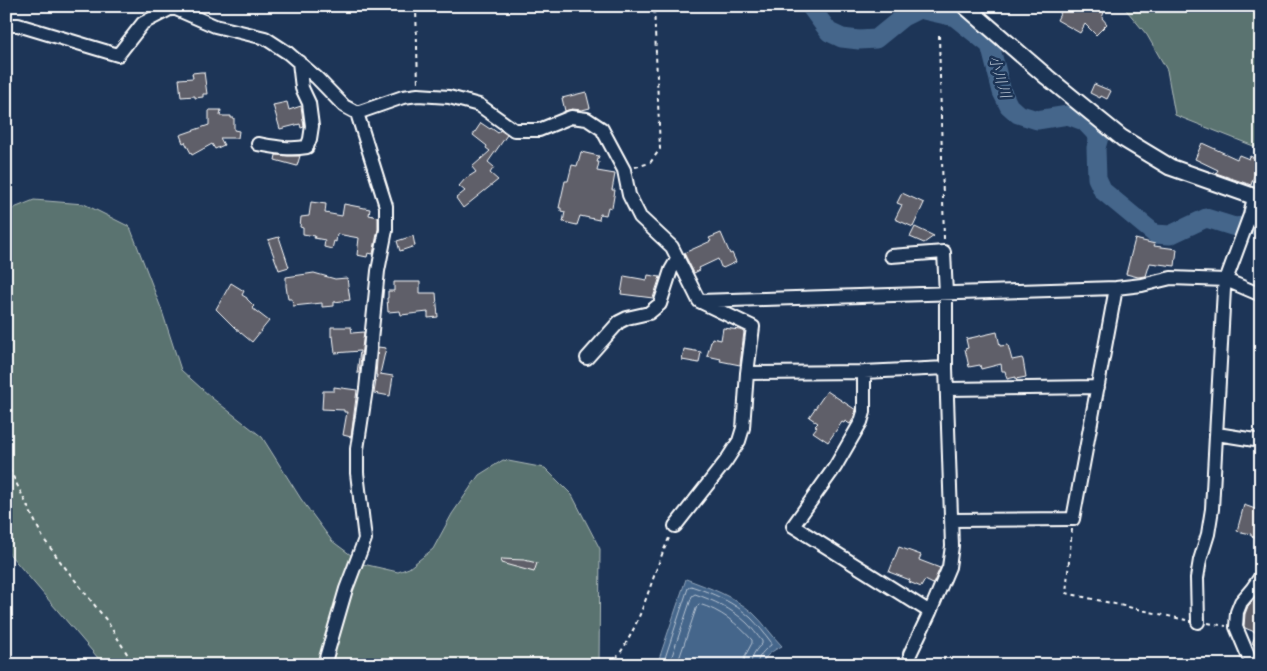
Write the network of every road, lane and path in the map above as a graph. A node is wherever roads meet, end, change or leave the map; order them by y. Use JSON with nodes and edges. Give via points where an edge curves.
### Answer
{"nodes":[{"id":1,"x":416,"y":6,"type":"edge"},
{"id":2,"x":654,"y":6,"type":"edge"},
{"id":3,"x":965,"y":6,"type":"edge"},
{"id":4,"x":170,"y":7,"type":"edge"},
{"id":5,"x":6,"y":26,"type":"edge"},
{"id":6,"x":939,"y":35,"type":"dead end"},
{"id":7,"x":299,"y":62,"type":"junction"},
{"id":8,"x":418,"y":95,"type":"junction"},
{"id":9,"x":357,"y":113,"type":"junction"},
{"id":10,"x":258,"y":144,"type":"dead end"},
{"id":11,"x":624,"y":170,"type":"junction"},
{"id":12,"x":1257,"y":198,"type":"edge"},
{"id":13,"x":944,"y":252,"type":"junction"},
{"id":14,"x":891,"y":256,"type":"dead end"},
{"id":15,"x":678,"y":258,"type":"junction"},
{"id":16,"x":1226,"y":280,"type":"junction"},
{"id":17,"x":1116,"y":288,"type":"junction"},
{"id":18,"x":946,"y":294,"type":"junction"},
{"id":19,"x":1261,"y":295,"type":"edge"},
{"id":20,"x":698,"y":301,"type":"junction"},
{"id":21,"x":587,"y":358,"type":"dead end"},
{"id":22,"x":946,"y":368,"type":"junction"},
{"id":23,"x":864,"y":372,"type":"junction"},
{"id":24,"x":747,"y":373,"type":"junction"},
{"id":25,"x":1098,"y":387,"type":"junction"},
{"id":26,"x":947,"y":389,"type":"junction"},
{"id":27,"x":1217,"y":434,"type":"junction"},
{"id":28,"x":1261,"y":441,"type":"edge"},
{"id":29,"x":6,"y":462,"type":"edge"},
{"id":30,"x":1072,"y":519,"type":"junction"},
{"id":31,"x":951,"y":520,"type":"junction"},
{"id":32,"x":675,"y":526,"type":"joint"},
{"id":33,"x":1261,"y":576,"type":"edge"},
{"id":34,"x":1257,"y":591,"type":"edge"},
{"id":35,"x":930,"y":612,"type":"junction"},
{"id":36,"x":1198,"y":622,"type":"junction"},
{"id":37,"x":1236,"y":628,"type":"junction"},
{"id":38,"x":910,"y":654,"type":"dead end"},
{"id":39,"x":134,"y":665,"type":"edge"},
{"id":40,"x":324,"y":665,"type":"edge"},
{"id":41,"x":611,"y":665,"type":"edge"},
{"id":42,"x":1252,"y":665,"type":"edge"}],
"edges":[{"from":1,"to":8,"type":"path"},
{"from":2,"to":11,"type":"path","via":[[660,149],[650,163]]},
{"from":3,"to":12,"type":"main road","via":[[1122,138],[1170,167]]},
{"from":4,"to":5,"type":"street","via":[[143,24],[118,55],[18,25]]},
{"from":4,"to":7,"type":"street","via":[[215,26],[264,38]]},
{"from":6,"to":13,"type":"path"},
{"from":7,"to":9,"type":"street","via":[[344,106]]},
{"from":7,"to":10,"type":"street","via":[[312,126],[306,147],[281,149]]},
{"from":8,"to":9,"type":"street"},
{"from":8,"to":11,"type":"street","via":[[449,97],[479,105],[514,130],[539,130],[571,117],[587,119],[602,129]]},
{"from":9,"to":40,"type":"street","via":[[386,206],[386,230],[378,271],[357,448],[365,539],[346,589]]},
{"from":11,"to":15,"type":"street","via":[[629,195],[640,217],[672,247]]},
{"from":12,"to":16,"type":"street"},
{"from":13,"to":14,"type":"street"},
{"from":13,"to":18,"type":"street"},
{"from":15,"to":20,"type":"street"},
{"from":15,"to":21,"type":"street","via":[[660,304],[649,313],[619,322]]},
{"from":16,"to":17,"type":"street","via":[[1171,278]]},
{"from":16,"to":19,"type":"street"},
{"from":16,"to":27,"type":"street"},
{"from":17,"to":18,"type":"street"},
{"from":17,"to":25,"type":"street"},
{"from":18,"to":20,"type":"street"},
{"from":18,"to":22,"type":"street"},
{"from":20,"to":24,"type":"street","via":[[753,327]]},
{"from":22,"to":23,"type":"street"},
{"from":22,"to":26,"type":"street"},
{"from":23,"to":24,"type":"street"},
{"from":23,"to":35,"type":"street","via":[[861,422],[835,468],[793,526]]},
{"from":24,"to":32,"type":"street","via":[[739,441]]},
{"from":25,"to":26,"type":"street"},
{"from":25,"to":30,"type":"street"},
{"from":26,"to":31,"type":"street"},
{"from":27,"to":28,"type":"street"},
{"from":27,"to":36,"type":"street","via":[[1212,509],[1197,578]]},
{"from":29,"to":39,"type":"path","via":[[43,538],[107,621]]},
{"from":30,"to":31,"type":"street"},
{"from":30,"to":36,"type":"path","via":[[1066,593]]},
{"from":31,"to":35,"type":"street","via":[[949,567]]},
{"from":32,"to":41,"type":"path","via":[[628,642]]},
{"from":33,"to":34,"type":"street"},
{"from":34,"to":37,"type":"street","via":[[1241,602]]},
{"from":35,"to":38,"type":"street"},
{"from":36,"to":37,"type":"path"},
{"from":37,"to":42,"type":"street"}]}
